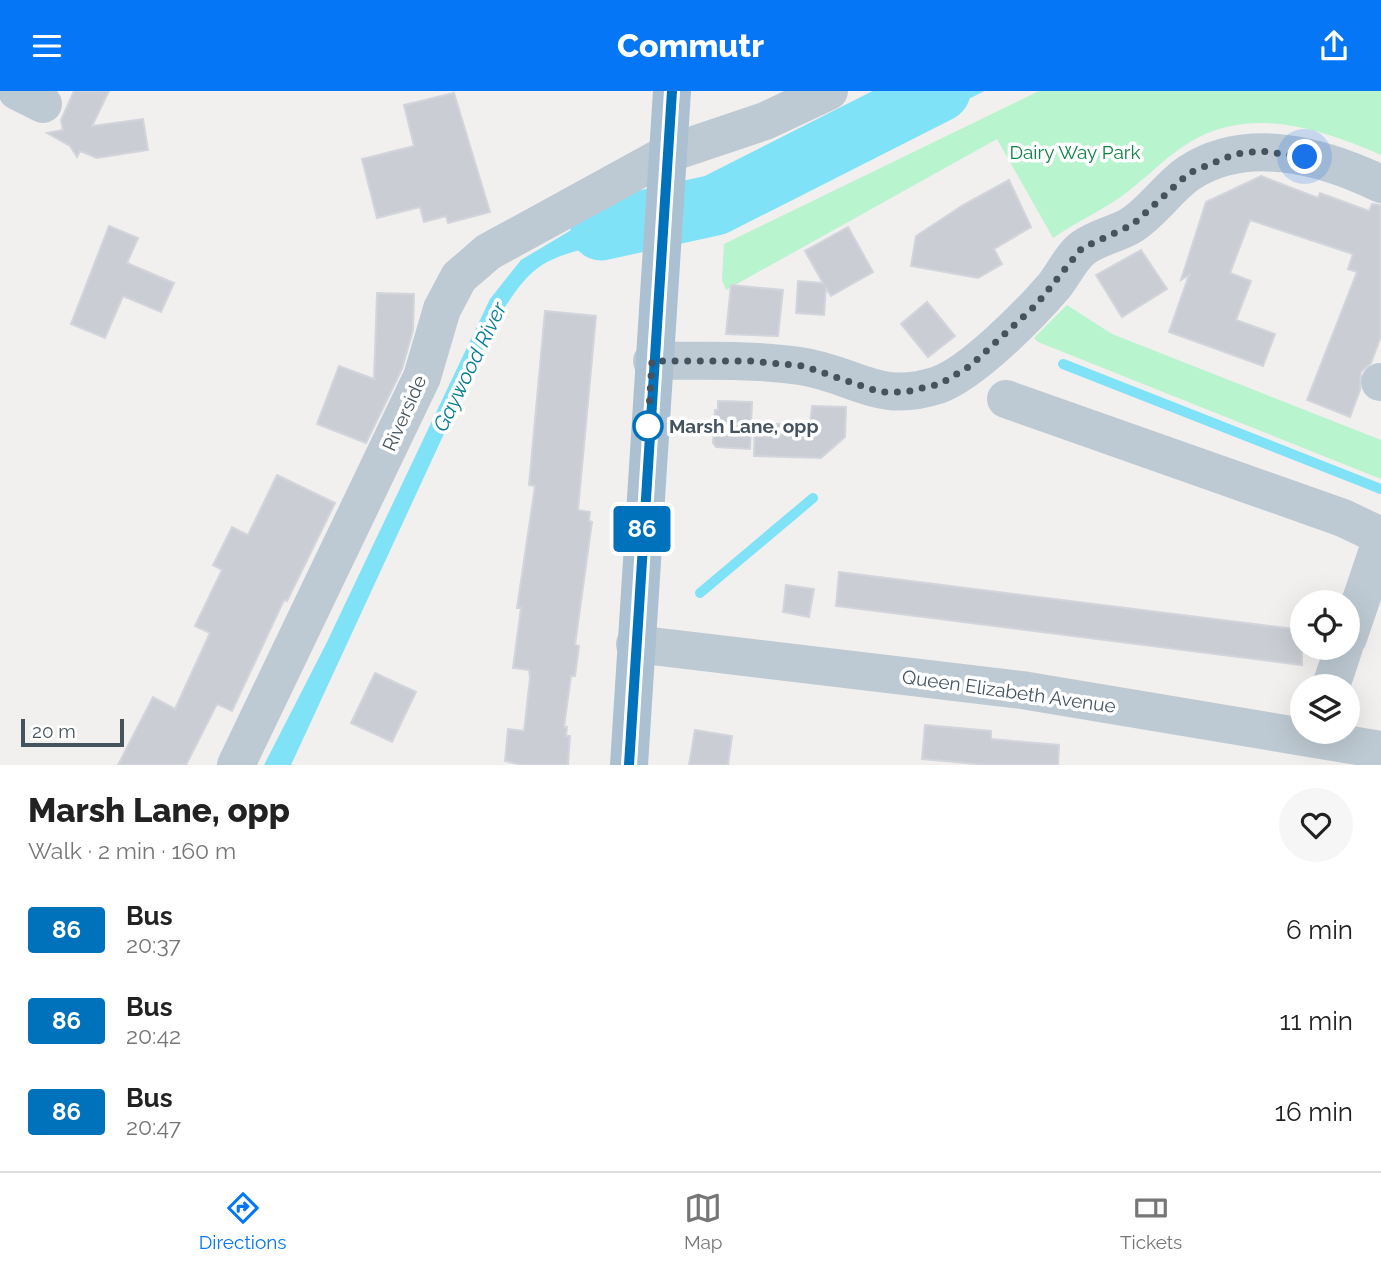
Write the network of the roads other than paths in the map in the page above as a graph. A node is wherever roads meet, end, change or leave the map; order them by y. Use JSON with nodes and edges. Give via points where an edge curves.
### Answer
{"nodes":[{"id":1,"x":672,"y":91,"type":"edge"},
{"id":2,"x":829,"y":91,"type":"edge"},
{"id":3,"x":666,"y":164,"type":"junction"},
{"id":4,"x":1381,"y":184,"type":"edge"},
{"id":5,"x":652,"y":361,"type":"junction"},
{"id":6,"x":1006,"y":399,"type":"dead end"},
{"id":7,"x":1381,"y":536,"type":"edge"},
{"id":8,"x":1381,"y":541,"type":"edge"},
{"id":9,"x":1360,"y":603,"type":"edge"},
{"id":10,"x":635,"y":644,"type":"junction"},
{"id":11,"x":1290,"y":730,"type":"edge"},
{"id":12,"x":1356,"y":744,"type":"edge"},
{"id":13,"x":1381,"y":750,"type":"edge"},
{"id":14,"x":236,"y":765,"type":"edge"},
{"id":15,"x":629,"y":765,"type":"edge"}],
"edges":[{"from":1,"to":3,"type":"main road"},
{"from":2,"to":3,"type":"street","name":"Riverside"},
{"from":3,"to":5,"type":"main road"},
{"from":3,"to":14,"type":"street","name":"Riverside","via":[[488,252],[458,277],[442,309],[422,377]]},
{"from":4,"to":5,"type":"street","via":[[1305,157],[1261,151],[1212,162],[1189,173],[1132,225],[1082,248],[1036,305],[970,366],[940,384],[880,392],[803,366]]},
{"from":5,"to":10,"type":"main road"},
{"from":6,"to":7,"type":"street","via":[[1343,518]]},
{"from":8,"to":9,"type":"street"},
{"from":10,"to":11,"type":"street","name":"Queen Elizabeth Avenue","via":[[1021,690]]},
{"from":10,"to":15,"type":"main road"},
{"from":12,"to":13,"type":"street","name":"Queen Elizabeth Avenue"}]}
